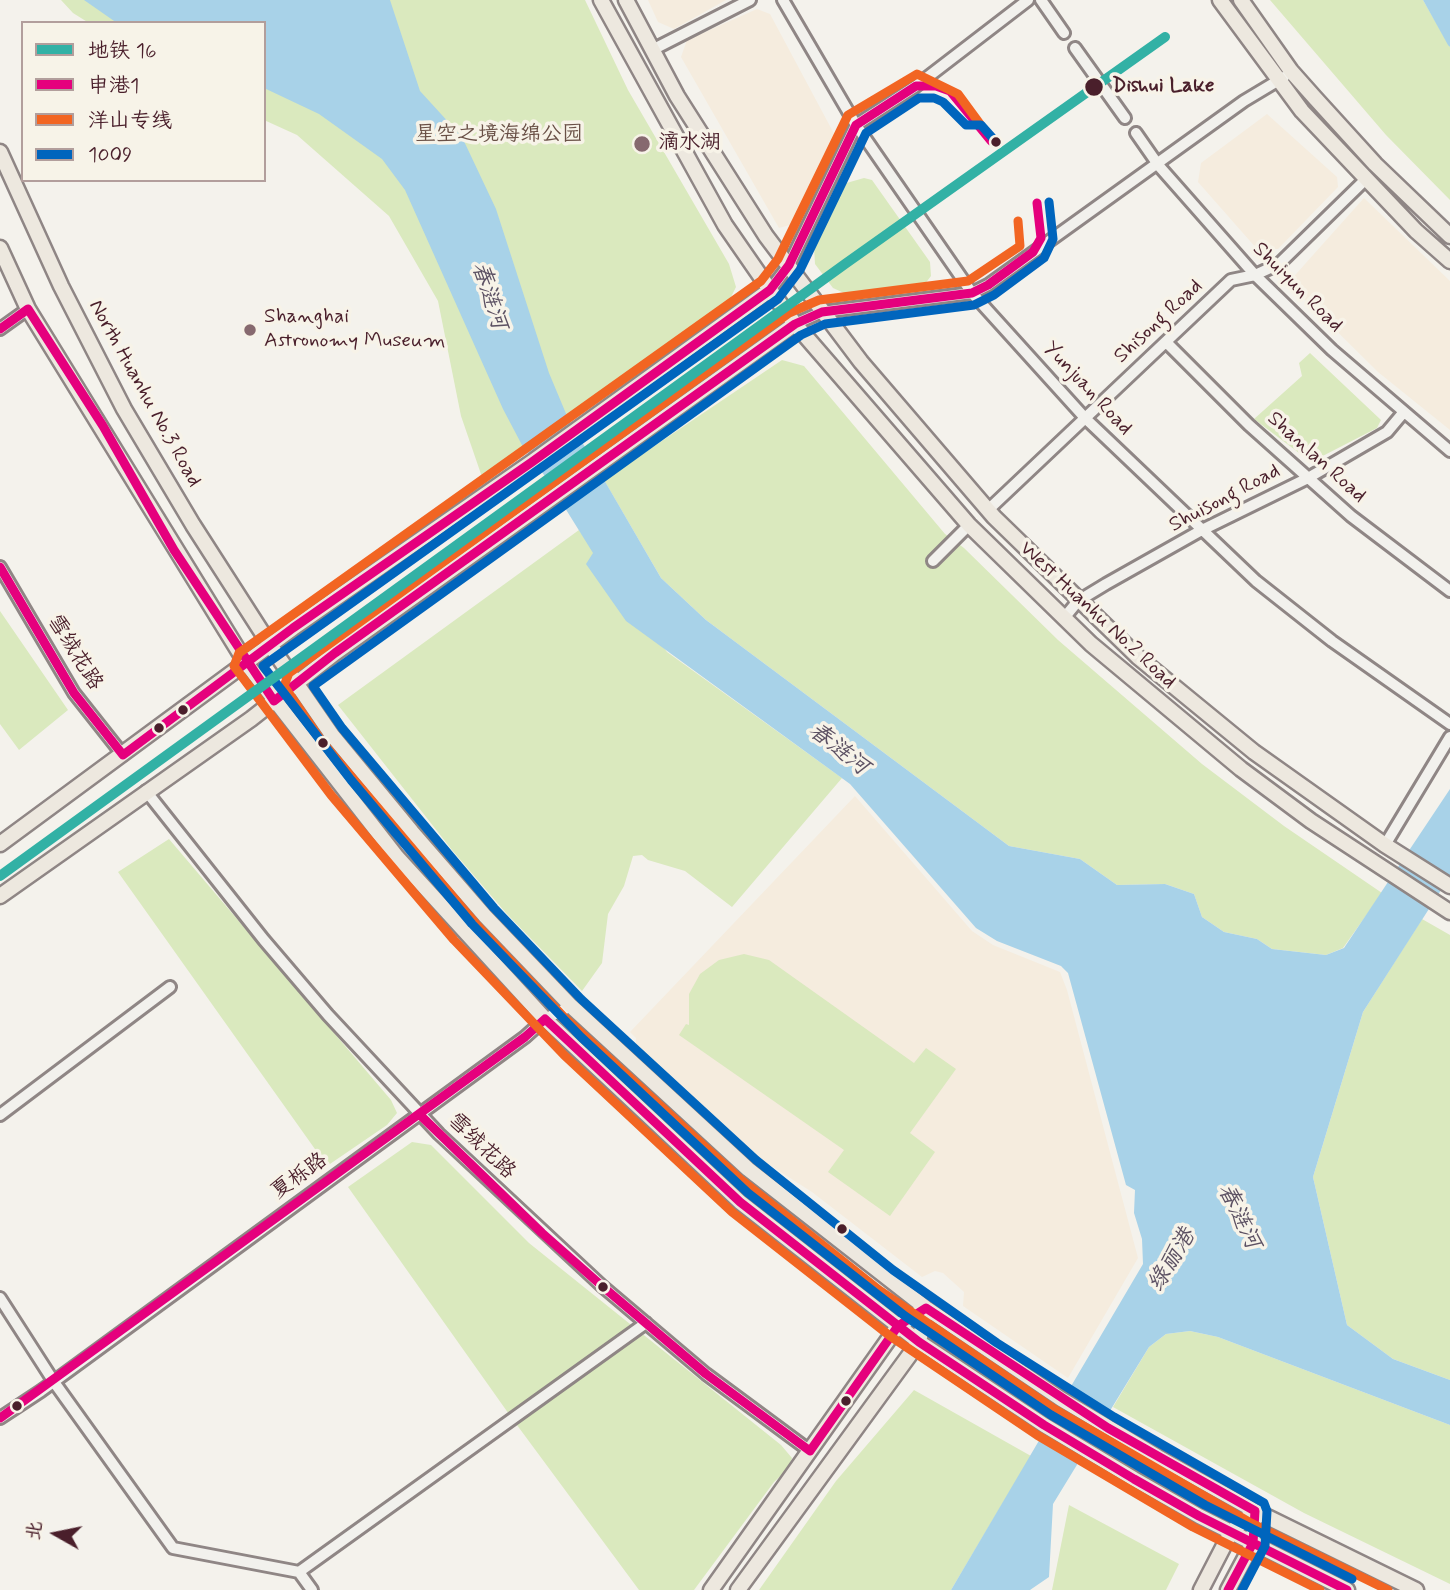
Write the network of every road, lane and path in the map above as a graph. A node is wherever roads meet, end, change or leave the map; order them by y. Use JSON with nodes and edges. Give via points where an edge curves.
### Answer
{"nodes":[{"id":1,"x":601,"y":0,"type":"edge"},
{"id":2,"x":626,"y":0,"type":"edge"},
{"id":3,"x":750,"y":0,"type":"edge"},
{"id":4,"x":783,"y":0,"type":"edge"},
{"id":5,"x":1028,"y":0,"type":"edge"},
{"id":6,"x":1041,"y":0,"type":"edge"},
{"id":7,"x":1220,"y":0,"type":"edge"},
{"id":8,"x":1241,"y":0,"type":"edge"},
{"id":9,"x":1064,"y":33,"type":"dead end"},
{"id":10,"x":1075,"y":48,"type":"dead end"},
{"id":11,"x":652,"y":50,"type":"junction"},
{"id":12,"x":1291,"y":71,"type":"junction"},
{"id":13,"x":1279,"y":80,"type":"junction"},
{"id":14,"x":1125,"y":118,"type":"dead end"},
{"id":15,"x":856,"y":125,"type":"junction"},
{"id":16,"x":1136,"y":133,"type":"dead end"},
{"id":17,"x":0,"y":152,"type":"edge"},
{"id":18,"x":1159,"y":166,"type":"junction"},
{"id":19,"x":1366,"y":179,"type":"junction"},
{"id":20,"x":1450,"y":236,"type":"edge"},
{"id":21,"x":0,"y":248,"type":"edge"},
{"id":22,"x":1450,"y":261,"type":"edge"},
{"id":23,"x":789,"y":265,"type":"junction"},
{"id":24,"x":1255,"y":275,"type":"junction"},
{"id":25,"x":770,"y":290,"type":"junction"},
{"id":26,"x":972,"y":293,"type":"junction"},
{"id":27,"x":28,"y":309,"type":"junction"},
{"id":28,"x":822,"y":312,"type":"junction"},
{"id":29,"x":795,"y":324,"type":"junction"},
{"id":30,"x":0,"y":329,"type":"edge"},
{"id":31,"x":1166,"y":342,"type":"junction"},
{"id":32,"x":1403,"y":413,"type":"junction"},
{"id":33,"x":1085,"y":418,"type":"junction"},
{"id":34,"x":1450,"y":451,"type":"edge"},
{"id":35,"x":1308,"y":478,"type":"junction"},
{"id":36,"x":988,"y":510,"type":"junction"},
{"id":37,"x":969,"y":525,"type":"junction"},
{"id":38,"x":1200,"y":531,"type":"junction"},
{"id":39,"x":933,"y":561,"type":"dead end"},
{"id":40,"x":0,"y":567,"type":"edge"},
{"id":41,"x":1450,"y":591,"type":"edge"},
{"id":42,"x":1078,"y":601,"type":"junction"},
{"id":43,"x":1064,"y":618,"type":"junction"},
{"id":44,"x":270,"y":645,"type":"junction"},
{"id":45,"x":246,"y":663,"type":"junction"},
{"id":46,"x":296,"y":683,"type":"junction"},
{"id":47,"x":274,"y":701,"type":"junction"},
{"id":48,"x":1450,"y":724,"type":"edge"},
{"id":49,"x":1450,"y":737,"type":"edge"},
{"id":50,"x":123,"y":755,"type":"junction"},
{"id":51,"x":146,"y":791,"type":"junction"},
{"id":52,"x":0,"y":844,"type":"edge"},
{"id":53,"x":1385,"y":845,"type":"junction"},
{"id":54,"x":1450,"y":886,"type":"edge"},
{"id":55,"x":0,"y":896,"type":"edge"},
{"id":56,"x":1444,"y":908,"type":"edge"},
{"id":57,"x":170,"y":987,"type":"dead end"},
{"id":58,"x":571,"y":1006,"type":"junction"},
{"id":59,"x":545,"y":1019,"type":"junction"},
{"id":60,"x":419,"y":1114,"type":"junction"},
{"id":61,"x":0,"y":1115,"type":"edge"},
{"id":62,"x":0,"y":1298,"type":"edge"},
{"id":63,"x":926,"y":1308,"type":"junction"},
{"id":64,"x":646,"y":1322,"type":"junction"},
{"id":65,"x":898,"y":1326,"type":"junction"},
{"id":66,"x":919,"y":1342,"type":"junction"},
{"id":67,"x":54,"y":1382,"type":"junction"},
{"id":68,"x":0,"y":1418,"type":"edge"},
{"id":69,"x":810,"y":1451,"type":"junction"},
{"id":70,"x":1255,"y":1511,"type":"junction"},
{"id":71,"x":1231,"y":1532,"type":"junction"},
{"id":72,"x":1253,"y":1543,"type":"junction"},
{"id":73,"x":299,"y":1572,"type":"junction"},
{"id":74,"x":312,"y":1590,"type":"edge"},
{"id":75,"x":711,"y":1590,"type":"edge"},
{"id":76,"x":737,"y":1590,"type":"edge"},
{"id":77,"x":1201,"y":1590,"type":"edge"},
{"id":78,"x":1228,"y":1590,"type":"edge"},
{"id":79,"x":1347,"y":1590,"type":"edge"},
{"id":80,"x":1416,"y":1590,"type":"edge"}],
"edges":[{"from":1,"to":25,"type":"main road","name":"West Huanhu No.2 Road","via":[[725,225]]},
{"from":2,"to":11,"type":"main road","name":"West Huanhu No.2 Road"},
{"from":3,"to":11,"type":"street"},
{"from":4,"to":15,"type":"street","name":"Yunjuan Road"},
{"from":5,"to":15,"type":"street","via":[[916,86]]},
{"from":6,"to":9,"type":"street"},
{"from":7,"to":13,"type":"main road"},
{"from":8,"to":12,"type":"main road"},
{"from":10,"to":14,"type":"street"},
{"from":11,"to":23,"type":"main road","name":"West Huanhu No.2 Road","via":[[720,167]]},
{"from":12,"to":13,"type":"street"},
{"from":12,"to":20,"type":"main road"},
{"from":13,"to":18,"type":"street"},
{"from":13,"to":19,"type":"main road"},
{"from":15,"to":23,"type":"street"},
{"from":15,"to":26,"type":"street","name":"Yunjuan Road"},
{"from":16,"to":18,"type":"street","name":"Shuiyun Road"},
{"from":17,"to":44,"type":"main road","name":"North Huanhu No.3 Road","via":[[124,409]]},
{"from":18,"to":24,"type":"street","name":"Shuiyun Road"},
{"from":18,"to":26,"type":"street"},
{"from":19,"to":22,"type":"main road"},
{"from":19,"to":24,"type":"street","name":"Shisong Road","via":[[1279,264]]},
{"from":21,"to":27,"type":"main road"},
{"from":23,"to":25,"type":"street"},
{"from":23,"to":28,"type":"main road","name":"West Huanhu No.2 Road"},
{"from":24,"to":31,"type":"street","name":"Shisong Road","via":[[1231,281]]},
{"from":24,"to":32,"type":"street","name":"Shuiyun Road"},
{"from":25,"to":29,"type":"main road","name":"West Huanhu No.2 Road"},
{"from":25,"to":44,"type":"main road"},
{"from":26,"to":28,"type":"street"},
{"from":26,"to":33,"type":"street","name":"Yunjuan Road"},
{"from":27,"to":30,"type":"street"},
{"from":27,"to":45,"type":"main road"},
{"from":28,"to":29,"type":"street"},
{"from":28,"to":36,"type":"main road","name":"West Huanhu No.2 Road"},
{"from":29,"to":37,"type":"main road","name":"West Huanhu No.2 Road"},
{"from":29,"to":46,"type":"main road"},
{"from":31,"to":33,"type":"street","name":"Shisong Road"},
{"from":31,"to":35,"type":"street","name":"Shanlan Road"},
{"from":32,"to":34,"type":"street","name":"Shuiyun Road"},
{"from":32,"to":35,"type":"street","name":"Shuisong Road","via":[[1387,432]]},
{"from":33,"to":36,"type":"street","name":"Shisong Road"},
{"from":33,"to":38,"type":"street","name":"Yunjuan Road"},
{"from":35,"to":38,"type":"street","name":"Shuisong Road"},
{"from":35,"to":41,"type":"street","name":"Shanlan Road"},
{"from":36,"to":42,"type":"main road","name":"West Huanhu No.2 Road"},
{"from":37,"to":39,"type":"street"},
{"from":37,"to":43,"type":"main road","name":"West Huanhu No.2 Road"},
{"from":38,"to":42,"type":"street","name":"Shuisong Road"},
{"from":38,"to":48,"type":"street","name":"Yunjuan Road","via":[[1332,642]]},
{"from":40,"to":50,"type":"street","name":"雪绒花路","via":[[74,693]]},
{"from":42,"to":43,"type":"street","name":"Shuisong Road"},
{"from":42,"to":53,"type":"main road","name":"West Huanhu No.2 Road","via":[[1254,752]]},
{"from":43,"to":56,"type":"main road","name":"West Huanhu No.2 Road","via":[[1241,769]]},
{"from":44,"to":45,"type":"main road"},
{"from":44,"to":46,"type":"main road","name":"North Huanhu No.3 Road"},
{"from":45,"to":47,"type":"main road"},
{"from":45,"to":50,"type":"main road"},
{"from":46,"to":47,"type":"main road"},
{"from":46,"to":58,"type":"main road","name":"North Huanhu No.3 Road","via":[[332,735],[419,841]]},
{"from":47,"to":51,"type":"main road"},
{"from":47,"to":59,"type":"main road","via":[[397,857]]},
{"from":49,"to":53,"type":"street"},
{"from":50,"to":52,"type":"main road"},
{"from":51,"to":55,"type":"main road"},
{"from":51,"to":60,"type":"street","name":"雪绒花路","via":[[264,940]]},
{"from":53,"to":54,"type":"main road","name":"West Huanhu No.2 Road"},
{"from":57,"to":61,"type":"street"},
{"from":58,"to":59,"type":"street","name":"夏栎路"},
{"from":58,"to":63,"type":"main road","name":"North Huanhu No.3 Road","via":[[748,1169]]},
{"from":59,"to":60,"type":"street","name":"夏栎路"},
{"from":59,"to":65,"type":"main road","via":[[740,1202]]},
{"from":60,"to":64,"type":"street","name":"雪绒花路","via":[[542,1233]]},
{"from":60,"to":67,"type":"street","name":"夏栎路"},
{"from":62,"to":67,"type":"street"},
{"from":63,"to":65,"type":"main road"},
{"from":63,"to":66,"type":"main road"},
{"from":63,"to":70,"type":"main road","name":"North Huanhu No.3 Road","via":[[1061,1399]]},
{"from":64,"to":69,"type":"street","name":"雪绒花路","via":[[706,1374]]},
{"from":64,"to":73,"type":"street"},
{"from":65,"to":66,"type":"main road"},
{"from":65,"to":69,"type":"main road"},
{"from":66,"to":71,"type":"main road","via":[[1044,1425]]},
{"from":66,"to":76,"type":"main road"},
{"from":67,"to":68,"type":"street","name":"夏栎路"},
{"from":67,"to":73,"type":"street","via":[[173,1548]]},
{"from":69,"to":75,"type":"main road"},
{"from":70,"to":71,"type":"main road"},
{"from":70,"to":72,"type":"main road"},
{"from":70,"to":80,"type":"main road","name":"North Huanhu No.3 Road"},
{"from":71,"to":72,"type":"main road"},
{"from":71,"to":77,"type":"main road"},
{"from":72,"to":78,"type":"main road"},
{"from":72,"to":79,"type":"main road"},
{"from":73,"to":74,"type":"street"}]}
